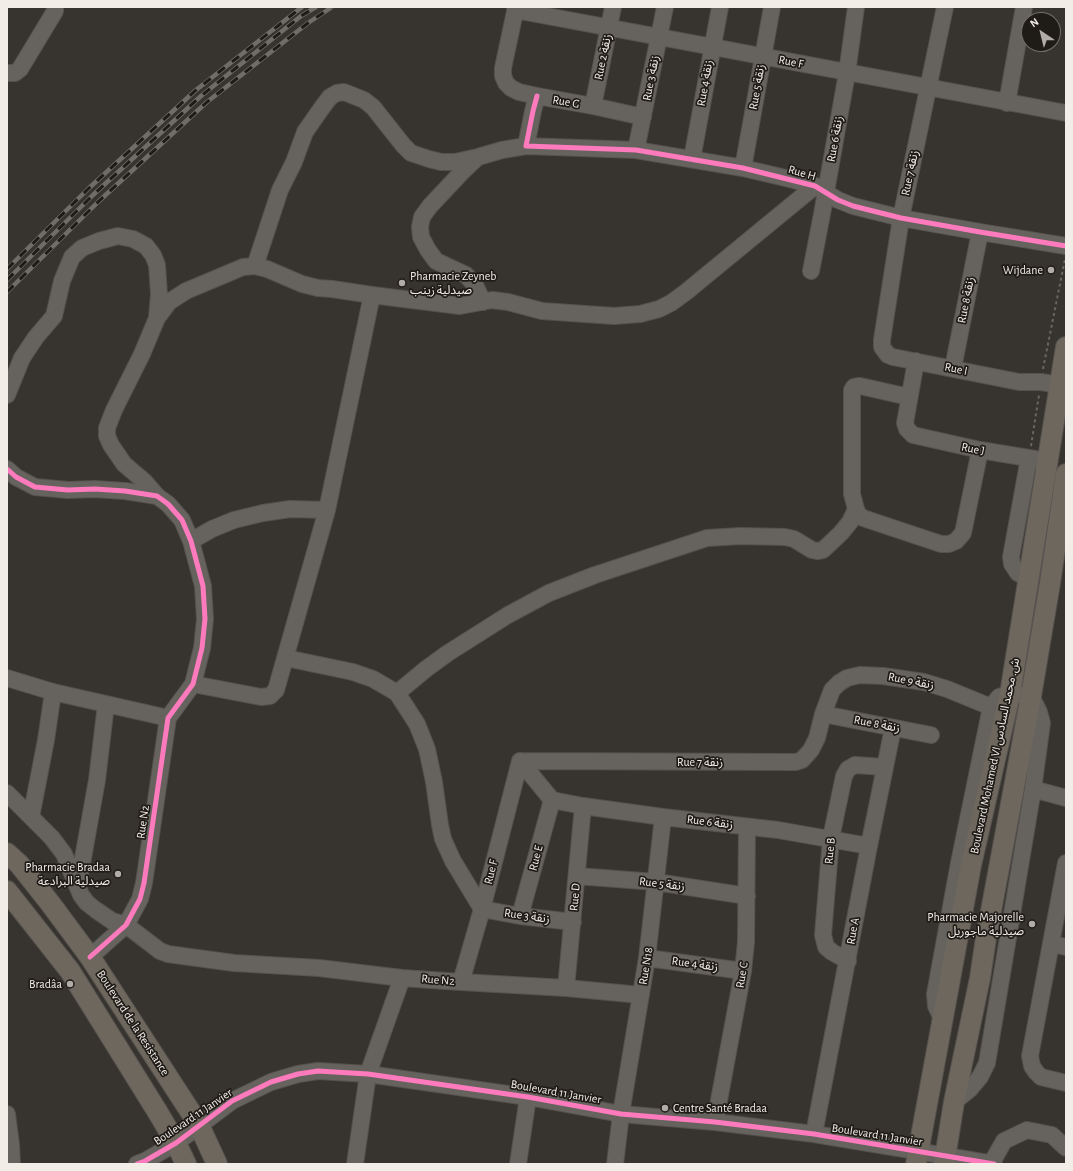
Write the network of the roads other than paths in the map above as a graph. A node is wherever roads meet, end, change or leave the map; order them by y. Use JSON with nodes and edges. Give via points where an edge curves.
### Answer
{"nodes":[{"id":1,"x":55,"y":7,"type":"edge"},
{"id":2,"x":613,"y":7,"type":"edge"},
{"id":3,"x":665,"y":7,"type":"edge"},
{"id":4,"x":720,"y":7,"type":"edge"},
{"id":5,"x":772,"y":7,"type":"edge"},
{"id":6,"x":856,"y":7,"type":"edge"},
{"id":7,"x":945,"y":7,"type":"edge"},
{"id":8,"x":1024,"y":7,"type":"edge"},
{"id":9,"x":516,"y":9,"type":"edge"},
{"id":10,"x":609,"y":28,"type":"junction"},
{"id":11,"x":659,"y":38,"type":"junction"},
{"id":12,"x":712,"y":47,"type":"junction"},
{"id":13,"x":763,"y":57,"type":"junction"},
{"id":14,"x":7,"y":73,"type":"edge"},
{"id":15,"x":847,"y":73,"type":"junction"},
{"id":16,"x":928,"y":88,"type":"junction"},
{"id":17,"x":537,"y":96,"type":"junction"},
{"id":18,"x":1007,"y":103,"type":"junction"},
{"id":19,"x":593,"y":106,"type":"junction"},
{"id":20,"x":1066,"y":113,"type":"edge"},
{"id":21,"x":643,"y":117,"type":"junction"},
{"id":22,"x":526,"y":146,"type":"junction"},
{"id":23,"x":636,"y":150,"type":"junction"},
{"id":24,"x":478,"y":158,"type":"junction"},
{"id":25,"x":692,"y":159,"type":"junction"},
{"id":26,"x":743,"y":168,"type":"junction"},
{"id":27,"x":820,"y":189,"type":"junction"},
{"id":28,"x":900,"y":218,"type":"junction"},
{"id":29,"x":980,"y":232,"type":"junction"},
{"id":30,"x":1066,"y":246,"type":"edge"},
{"id":31,"x":256,"y":266,"type":"junction"},
{"id":32,"x":811,"y":271,"type":"dead end"},
{"id":33,"x":372,"y":296,"type":"junction"},
{"id":34,"x":483,"y":302,"type":"junction"},
{"id":35,"x":157,"y":318,"type":"junction"},
{"id":36,"x":882,"y":340,"type":"joint"},
{"id":37,"x":1066,"y":347,"type":"edge"},
{"id":38,"x":916,"y":361,"type":"junction"},
{"id":39,"x":953,"y":368,"type":"junction"},
{"id":40,"x":1055,"y":384,"type":"edge"},
{"id":41,"x":7,"y":395,"type":"edge"},
{"id":42,"x":909,"y":397,"type":"junction"},
{"id":43,"x":980,"y":450,"type":"junction"},
{"id":44,"x":1038,"y":460,"type":"junction"},
{"id":45,"x":7,"y":469,"type":"edge"},
{"id":46,"x":1066,"y":474,"type":"edge"},
{"id":47,"x":157,"y":496,"type":"junction"},
{"id":48,"x":856,"y":509,"type":"junction"},
{"id":49,"x":327,"y":510,"type":"junction"},
{"id":50,"x":191,"y":541,"type":"junction"},
{"id":51,"x":286,"y":658,"type":"junction"},
{"id":52,"x":7,"y":678,"type":"edge"},
{"id":53,"x":194,"y":684,"type":"junction"},
{"id":54,"x":832,"y":690,"type":"joint"},
{"id":55,"x":52,"y":692,"type":"junction"},
{"id":56,"x":397,"y":693,"type":"junction"},
{"id":57,"x":1010,"y":694,"type":"junction"},
{"id":58,"x":1031,"y":696,"type":"junction"},
{"id":59,"x":106,"y":704,"type":"junction"},
{"id":60,"x":991,"y":707,"type":"junction"},
{"id":61,"x":823,"y":714,"type":"junction"},
{"id":62,"x":168,"y":718,"type":"junction"},
{"id":63,"x":893,"y":728,"type":"junction"},
{"id":64,"x":931,"y":734,"type":"dead end"},
{"id":65,"x":520,"y":761,"type":"junction"},
{"id":66,"x":884,"y":767,"type":"junction"},
{"id":67,"x":1033,"y":789,"type":"junction"},
{"id":68,"x":7,"y":793,"type":"edge"},
{"id":69,"x":1066,"y":798,"type":"edge"},
{"id":70,"x":552,"y":800,"type":"junction"},
{"id":71,"x":583,"y":806,"type":"junction"},
{"id":72,"x":31,"y":817,"type":"junction"},
{"id":73,"x":663,"y":817,"type":"junction"},
{"id":74,"x":747,"y":827,"type":"junction"},
{"id":75,"x":831,"y":838,"type":"junction"},
{"id":76,"x":869,"y":846,"type":"junction"},
{"id":77,"x":7,"y":853,"type":"edge"},
{"id":78,"x":965,"y":864,"type":"junction"},
{"id":79,"x":1066,"y":869,"type":"edge"},
{"id":80,"x":577,"y":876,"type":"junction"},
{"id":81,"x":656,"y":882,"type":"junction"},
{"id":82,"x":997,"y":882,"type":"junction"},
{"id":83,"x":1017,"y":882,"type":"junction"},
{"id":84,"x":78,"y":886,"type":"junction"},
{"id":85,"x":7,"y":890,"type":"edge"},
{"id":86,"x":747,"y":896,"type":"junction"},
{"id":87,"x":482,"y":909,"type":"junction"},
{"id":88,"x":520,"y":916,"type":"junction"},
{"id":89,"x":573,"y":922,"type":"junction"},
{"id":90,"x":126,"y":925,"type":"junction"},
{"id":91,"x":1059,"y":945,"type":"edge"},
{"id":92,"x":90,"y":957,"type":"junction"},
{"id":93,"x":647,"y":958,"type":"junction"},
{"id":94,"x":848,"y":961,"type":"junction"},
{"id":95,"x":743,"y":971,"type":"junction"},
{"id":96,"x":402,"y":978,"type":"junction"},
{"id":97,"x":980,"y":978,"type":"junction"},
{"id":98,"x":461,"y":982,"type":"junction"},
{"id":99,"x":1000,"y":985,"type":"junction"},
{"id":100,"x":566,"y":988,"type":"junction"},
{"id":101,"x":641,"y":995,"type":"junction"},
{"id":102,"x":368,"y":1074,"type":"junction"},
{"id":103,"x":1066,"y":1083,"type":"edge"},
{"id":104,"x":528,"y":1097,"type":"junction"},
{"id":105,"x":954,"y":1102,"type":"junction"},
{"id":106,"x":7,"y":1114,"type":"edge"},
{"id":107,"x":621,"y":1114,"type":"junction"},
{"id":108,"x":714,"y":1122,"type":"junction"},
{"id":109,"x":199,"y":1126,"type":"junction"},
{"id":110,"x":814,"y":1134,"type":"junction"},
{"id":111,"x":176,"y":1143,"type":"junction"},
{"id":112,"x":9,"y":1146,"type":"edge"},
{"id":113,"x":1066,"y":1148,"type":"edge"},
{"id":114,"x":917,"y":1158,"type":"edge"},
{"id":115,"x":945,"y":1160,"type":"edge"},
{"id":116,"x":12,"y":1164,"type":"edge"},
{"id":117,"x":137,"y":1164,"type":"edge"},
{"id":118,"x":186,"y":1164,"type":"edge"},
{"id":119,"x":217,"y":1164,"type":"edge"},
{"id":120,"x":355,"y":1164,"type":"edge"},
{"id":121,"x":518,"y":1164,"type":"edge"},
{"id":122,"x":615,"y":1164,"type":"edge"},
{"id":123,"x":992,"y":1164,"type":"edge"}],
"edges":[{"from":1,"to":14,"type":"street","via":[[20,69],[15,73]]},
{"from":2,"to":10,"type":"street","name":"Rue 2 زنقة"},
{"from":3,"to":11,"type":"street","name":"Rue 3 زنقة"},
{"from":4,"to":12,"type":"street","name":"Rue 4 زنقة"},
{"from":5,"to":13,"type":"street","name":"Rue 5 زنقة"},
{"from":6,"to":15,"type":"street","name":"Rue 6 زنقة"},
{"from":7,"to":16,"type":"street","name":"Rue 7 زنقة"},
{"from":8,"to":18,"type":"street"},
{"from":9,"to":10,"type":"street","name":"Rue F"},
{"from":9,"to":17,"type":"street","name":"Rue G","via":[[503,76],[511,88]]},
{"from":10,"to":11,"type":"street","name":"Rue F"},
{"from":10,"to":19,"type":"street","name":"Rue 2 زنقة"},
{"from":11,"to":12,"type":"street","name":"Rue F"},
{"from":11,"to":21,"type":"street","name":"Rue 3 زنقة"},
{"from":12,"to":13,"type":"street","name":"Rue F"},
{"from":12,"to":25,"type":"street","name":"Rue 4 زنقة"},
{"from":13,"to":15,"type":"street","name":"Rue F"},
{"from":13,"to":26,"type":"street","name":"Rue 5 زنقة"},
{"from":15,"to":16,"type":"street","name":"Rue F"},
{"from":15,"to":27,"type":"street","name":"Rue 6 زنقة"},
{"from":16,"to":18,"type":"street","name":"Rue F"},
{"from":16,"to":28,"type":"street","name":"Rue 7 زنقة"},
{"from":17,"to":19,"type":"street","name":"Rue G"},
{"from":17,"to":22,"type":"street"},
{"from":18,"to":20,"type":"street","name":"Rue F"},
{"from":19,"to":21,"type":"street","name":"Rue G"},
{"from":21,"to":23,"type":"street","name":"Rue 3 زنقة"},
{"from":22,"to":23,"type":"street","name":"Rue H"},
{"from":22,"to":24,"type":"street","name":"Rue H"},
{"from":23,"to":25,"type":"street","name":"Rue H"},
{"from":24,"to":31,"type":"street","via":[[441,162],[412,153],[373,107],[364,100],[344,92],[337,93],[330,97],[305,132],[280,190]]},
{"from":24,"to":34,"type":"street","via":[[430,206],[422,217],[420,227],[421,237],[436,261],[466,275],[475,285]]},
{"from":25,"to":26,"type":"street","name":"Rue H"},
{"from":26,"to":27,"type":"street","name":"Rue H"},
{"from":27,"to":28,"type":"street","name":"Rue H","via":[[853,206]]},
{"from":27,"to":32,"type":"street","name":"Rue 6 زنقة"},
{"from":27,"to":34,"type":"street","via":[[686,292],[659,309],[640,314],[614,316],[542,311],[492,300]]},
{"from":28,"to":29,"type":"street","name":"Rue H"},
{"from":28,"to":36,"type":"street","name":"Rue 7 زنقة"},
{"from":29,"to":30,"type":"street","name":"Rue H"},
{"from":29,"to":39,"type":"street","name":"Rue 8 زنقة"},
{"from":31,"to":33,"type":"street","via":[[302,284]]},
{"from":31,"to":35,"type":"street","via":[[243,267],[186,291],[169,302]]},
{"from":33,"to":34,"type":"street","via":[[460,306]]},
{"from":33,"to":49,"type":"street"},
{"from":35,"to":41,"type":"street","via":[[157,265],[146,246],[133,239],[118,236],[82,248],[72,256],[66,268],[54,316],[22,358]]},
{"from":35,"to":47,"type":"street","via":[[107,428],[111,446],[116,454]]},
{"from":36,"to":38,"type":"street","name":"Rue I","via":[[882,347],[888,355]]},
{"from":37,"to":40,"type":"main road","name":"Boulevard Mohamed VI ش. محمد السادس"},
{"from":38,"to":39,"type":"street","name":"Rue I"},
{"from":38,"to":42,"type":"street"},
{"from":39,"to":40,"type":"street","name":"Rue I","via":[[1019,382]]},
{"from":40,"to":44,"type":"main road","name":"Boulevard Mohamed VI ش. محمد السادس"},
{"from":42,"to":43,"type":"street","name":"Rue J","via":[[905,423],[909,432],[918,437]]},
{"from":42,"to":48,"type":"street","via":[[860,386],[852,390],[852,494]]},
{"from":43,"to":44,"type":"street","name":"Rue J"},
{"from":43,"to":48,"type":"street","via":[[963,533],[956,541],[941,544],[863,518]]},
{"from":44,"to":57,"type":"main road","name":"Boulevard Mohamed VI ش. محمد السادس","via":[[1030,578]]},
{"from":45,"to":47,"type":"street","via":[[35,487],[95,489]]},
{"from":46,"to":58,"type":"main road","name":"Boulevard Mohamed VI ش. محمد السادس"},
{"from":47,"to":50,"type":"street","via":[[182,520]]},
{"from":48,"to":56,"type":"street","via":[[850,522],[823,550],[812,550],[794,539],[785,537],[707,538],[549,593],[508,615],[448,653]]},
{"from":49,"to":50,"type":"street","via":[[263,513],[234,520]]},
{"from":49,"to":51,"type":"street"},
{"from":50,"to":53,"type":"street","via":[[203,586],[205,619]]},
{"from":51,"to":53,"type":"street","via":[[278,686],[270,696],[261,697]]},
{"from":51,"to":56,"type":"street","via":[[353,672],[373,679]]},
{"from":52,"to":55,"type":"street"},
{"from":53,"to":62,"type":"street"},
{"from":54,"to":60,"type":"street","name":"Rue 9 زنقة","via":[[847,678],[860,675],[883,676],[924,682]]},
{"from":54,"to":61,"type":"street","name":"Rue 7 زنقة"},
{"from":55,"to":59,"type":"street"},
{"from":55,"to":72,"type":"street","via":[[46,740]]},
{"from":56,"to":87,"type":"street","via":[[417,724],[427,749],[443,838],[453,861]]},
{"from":57,"to":58,"type":"street"},
{"from":57,"to":60,"type":"street","via":[[999,697]]},
{"from":57,"to":78,"type":"main road","name":"Boulevard Mohamed VI ش. محمد السادس"},
{"from":58,"to":67,"type":"street","via":[[1042,723]]},
{"from":58,"to":82,"type":"main road","name":"Boulevard Mohamed VI ش. محمد السادس"},
{"from":59,"to":62,"type":"street"},
{"from":59,"to":84,"type":"street"},
{"from":60,"to":78,"type":"street"},
{"from":61,"to":63,"type":"street","name":"Rue 8 زنقة"},
{"from":61,"to":65,"type":"street","name":"Rue 7 زنقة","via":[[818,738],[802,760],[796,762]]},
{"from":62,"to":90,"type":"street","name":"Rue N2","via":[[144,883],[140,900]]},
{"from":63,"to":64,"type":"street","name":"Rue 8 زنقة"},
{"from":63,"to":66,"type":"street","name":"Rue A"},
{"from":65,"to":70,"type":"street"},
{"from":65,"to":87,"type":"street","name":"Rue F"},
{"from":66,"to":75,"type":"street","name":"Rue B","via":[[855,765],[848,769],[844,776]]},
{"from":66,"to":76,"type":"street","name":"Rue A"},
{"from":67,"to":69,"type":"street"},
{"from":67,"to":83,"type":"street"},
{"from":68,"to":72,"type":"street","name":"Rue N2"},
{"from":70,"to":71,"type":"street","name":"Rue 6 زنقة"},
{"from":70,"to":88,"type":"street","name":"Rue E"},
{"from":71,"to":73,"type":"street","name":"Rue 6 زنقة"},
{"from":71,"to":80,"type":"street","name":"Rue D"},
{"from":72,"to":84,"type":"street","name":"Rue N2","via":[[64,854]]},
{"from":73,"to":74,"type":"street","name":"Rue 6 زنقة"},
{"from":73,"to":81,"type":"street","name":"Rue N18"},
{"from":74,"to":75,"type":"street","name":"Rue 6 زنقة"},
{"from":74,"to":86,"type":"street","name":"Rue C"},
{"from":75,"to":76,"type":"street","name":"Rue 6 زنقة"},
{"from":75,"to":94,"type":"street","name":"Rue B","via":[[823,935],[826,947]]},
{"from":76,"to":94,"type":"street","name":"Rue A"},
{"from":77,"to":92,"type":"main road","name":"Boulevard de la Resistance","via":[[19,864]]},
{"from":78,"to":114,"type":"main road","name":"Boulevard Mohamed VI ش. محمد السادس","via":[[948,954],[943,1021]]},
{"from":79,"to":91,"type":"street"},
{"from":80,"to":81,"type":"street","name":"Rue 5 زنقة"},
{"from":80,"to":89,"type":"street","name":"Rue D"},
{"from":81,"to":86,"type":"street","name":"Rue 5 زنقة"},
{"from":81,"to":93,"type":"street","name":"Rue N18"},
{"from":82,"to":83,"type":"street"},
{"from":82,"to":97,"type":"main road","name":"Boulevard Mohamed VI ش. محمد السادس"},
{"from":83,"to":99,"type":"street"},
{"from":84,"to":90,"type":"street","name":"Rue N2","via":[[82,895],[96,910],[112,921]]},
{"from":85,"to":111,"type":"main road","name":"Boulevard de la Resistance","via":[[66,966]]},
{"from":86,"to":95,"type":"street","name":"Rue C"},
{"from":87,"to":88,"type":"street","name":"Rue 3 زنقة"},
{"from":87,"to":98,"type":"street","name":"Rue F"},
{"from":88,"to":89,"type":"street","name":"Rue 3 زنقة"},
{"from":89,"to":100,"type":"street","name":"Rue D"},
{"from":90,"to":92,"type":"street"},
{"from":90,"to":96,"type":"street","name":"Rue N2","via":[[160,951],[168,954],[234,963],[319,968]]},
{"from":91,"to":103,"type":"street","via":[[1030,1056],[1032,1066],[1041,1077]]},
{"from":92,"to":109,"type":"main road","name":"Boulevard de la Resistance"},
{"from":93,"to":95,"type":"street","name":"Rue 4 زنقة"},
{"from":93,"to":101,"type":"street","name":"Rue N18"},
{"from":94,"to":110,"type":"street","name":"Rue A"},
{"from":95,"to":108,"type":"street","name":"Rue C"},
{"from":96,"to":98,"type":"street","name":"Rue N2"},
{"from":96,"to":102,"type":"street"},
{"from":97,"to":99,"type":"street"},
{"from":97,"to":105,"type":"main road","name":"Boulevard Mohamed VI ش. محمد السادس"},
{"from":98,"to":100,"type":"street","name":"Rue N2"},
{"from":99,"to":105,"type":"street","via":[[987,1063],[970,1089]]},
{"from":100,"to":101,"type":"street","name":"Rue N2"},
{"from":101,"to":107,"type":"street","name":"Rue N18"},
{"from":102,"to":104,"type":"street","name":"Boulevard 11 Janvier"},
{"from":102,"to":109,"type":"street","name":"Boulevard 11 Janvier","via":[[318,1071],[271,1082],[232,1101]]},
{"from":102,"to":120,"type":"street"},
{"from":104,"to":107,"type":"street","name":"Boulevard 11 Janvier"},
{"from":104,"to":121,"type":"street"},
{"from":105,"to":115,"type":"main road","name":"Boulevard Mohamed VI ش. محمد السادس"},
{"from":106,"to":112,"type":"street"},
{"from":107,"to":108,"type":"street","name":"Boulevard 11 Janvier"},
{"from":107,"to":122,"type":"street","name":"Rue N18"},
{"from":108,"to":110,"type":"street","name":"Boulevard 11 Janvier"},
{"from":109,"to":111,"type":"street","name":"Boulevard 11 Janvier"},
{"from":109,"to":119,"type":"main road","name":"Boulevard de la Resistance"},
{"from":110,"to":114,"type":"street","name":"Boulevard 11 Janvier"},
{"from":111,"to":117,"type":"street","name":"Boulevard 11 Janvier"},
{"from":111,"to":118,"type":"main road","name":"Boulevard de la Resistance"},
{"from":112,"to":116,"type":"street"},
{"from":113,"to":123,"type":"street","via":[[1052,1135],[1027,1130],[1004,1141]]},
{"from":114,"to":115,"type":"street","name":"Boulevard 11 Janvier"},
{"from":115,"to":123,"type":"street","name":"Boulevard 11 Janvier"}]}
